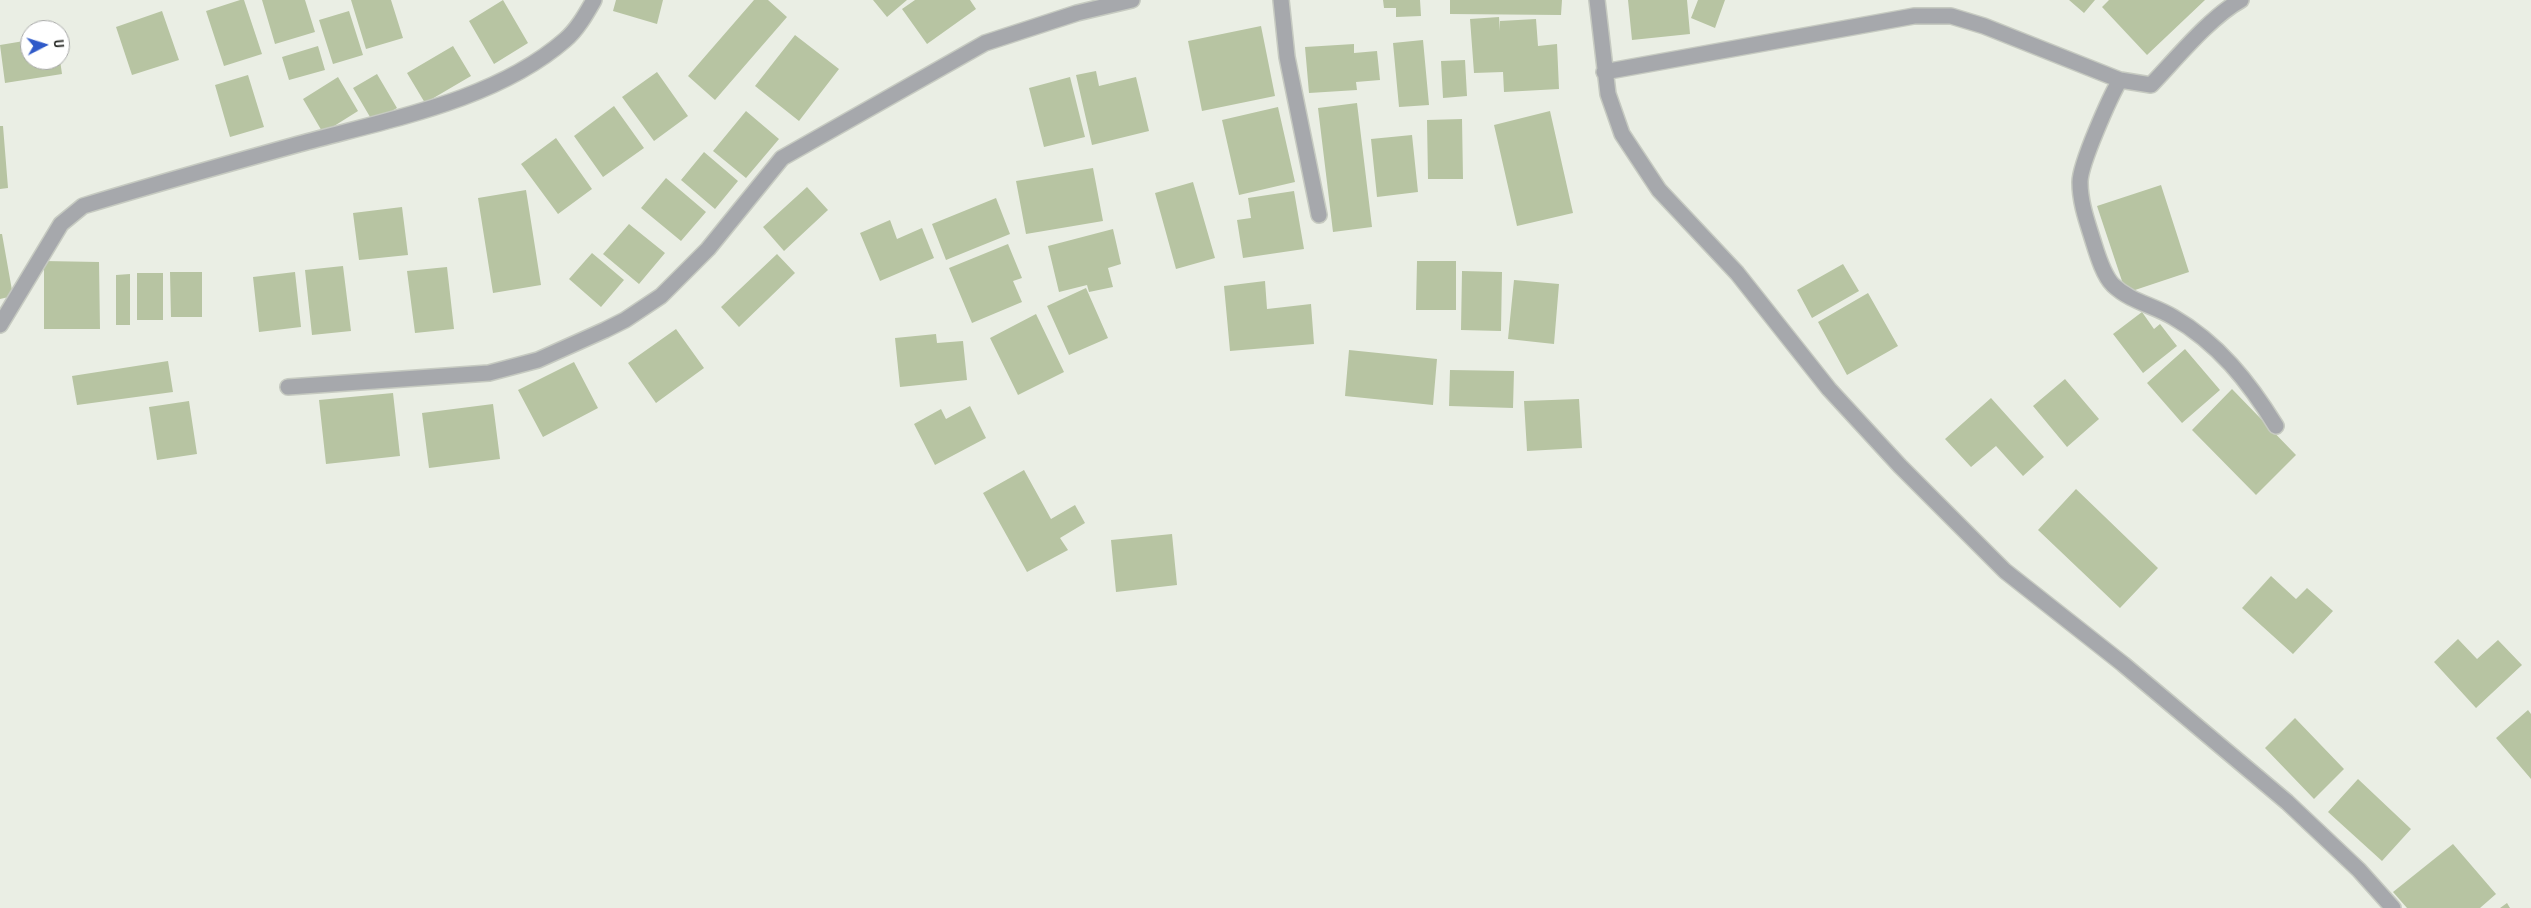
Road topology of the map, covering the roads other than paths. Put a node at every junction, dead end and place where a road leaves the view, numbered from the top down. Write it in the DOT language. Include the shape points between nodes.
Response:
graph roads {
  1 [pos="594,0"];
  2 [pos="1132,0"];
  3 [pos="1281,0"];
  4 [pos="1597,0"];
  5 [pos="2241,0"];
  6 [pos="1604,72"];
  7 [pos="2120,80"];
  8 [pos="1319,215"];
  9 [pos="0,325"];
  10 [pos="288,387"];
  11 [pos="2276,426"];
  12 [pos="2393,908"];
  1 -- 9 [label="street" via="566,39 516,72 444,105 84,206 61,224"];
  2 -- 10 [label="street" via="1077,13 986,43 782,158 708,249 661,296 605,330 538,360 489,373"];
  3 -- 8 [label="street" via="1287,57"];
  4 -- 6 [label="street"];
  5 -- 7 [label="street" via="2205,30 2151,85"];
  6 -- 7 [label="street" via="1923,16 1951,16"];
  6 -- 12 [label="street" via="1622,134 1659,190 1737,273 1830,389 1900,466 2005,571 2123,664 2287,802 2359,870"];
  7 -- 11 [label="street" via="2080,175 2084,215 2098,258 2112,284 2131,299 2171,315 2223,353"];
}
